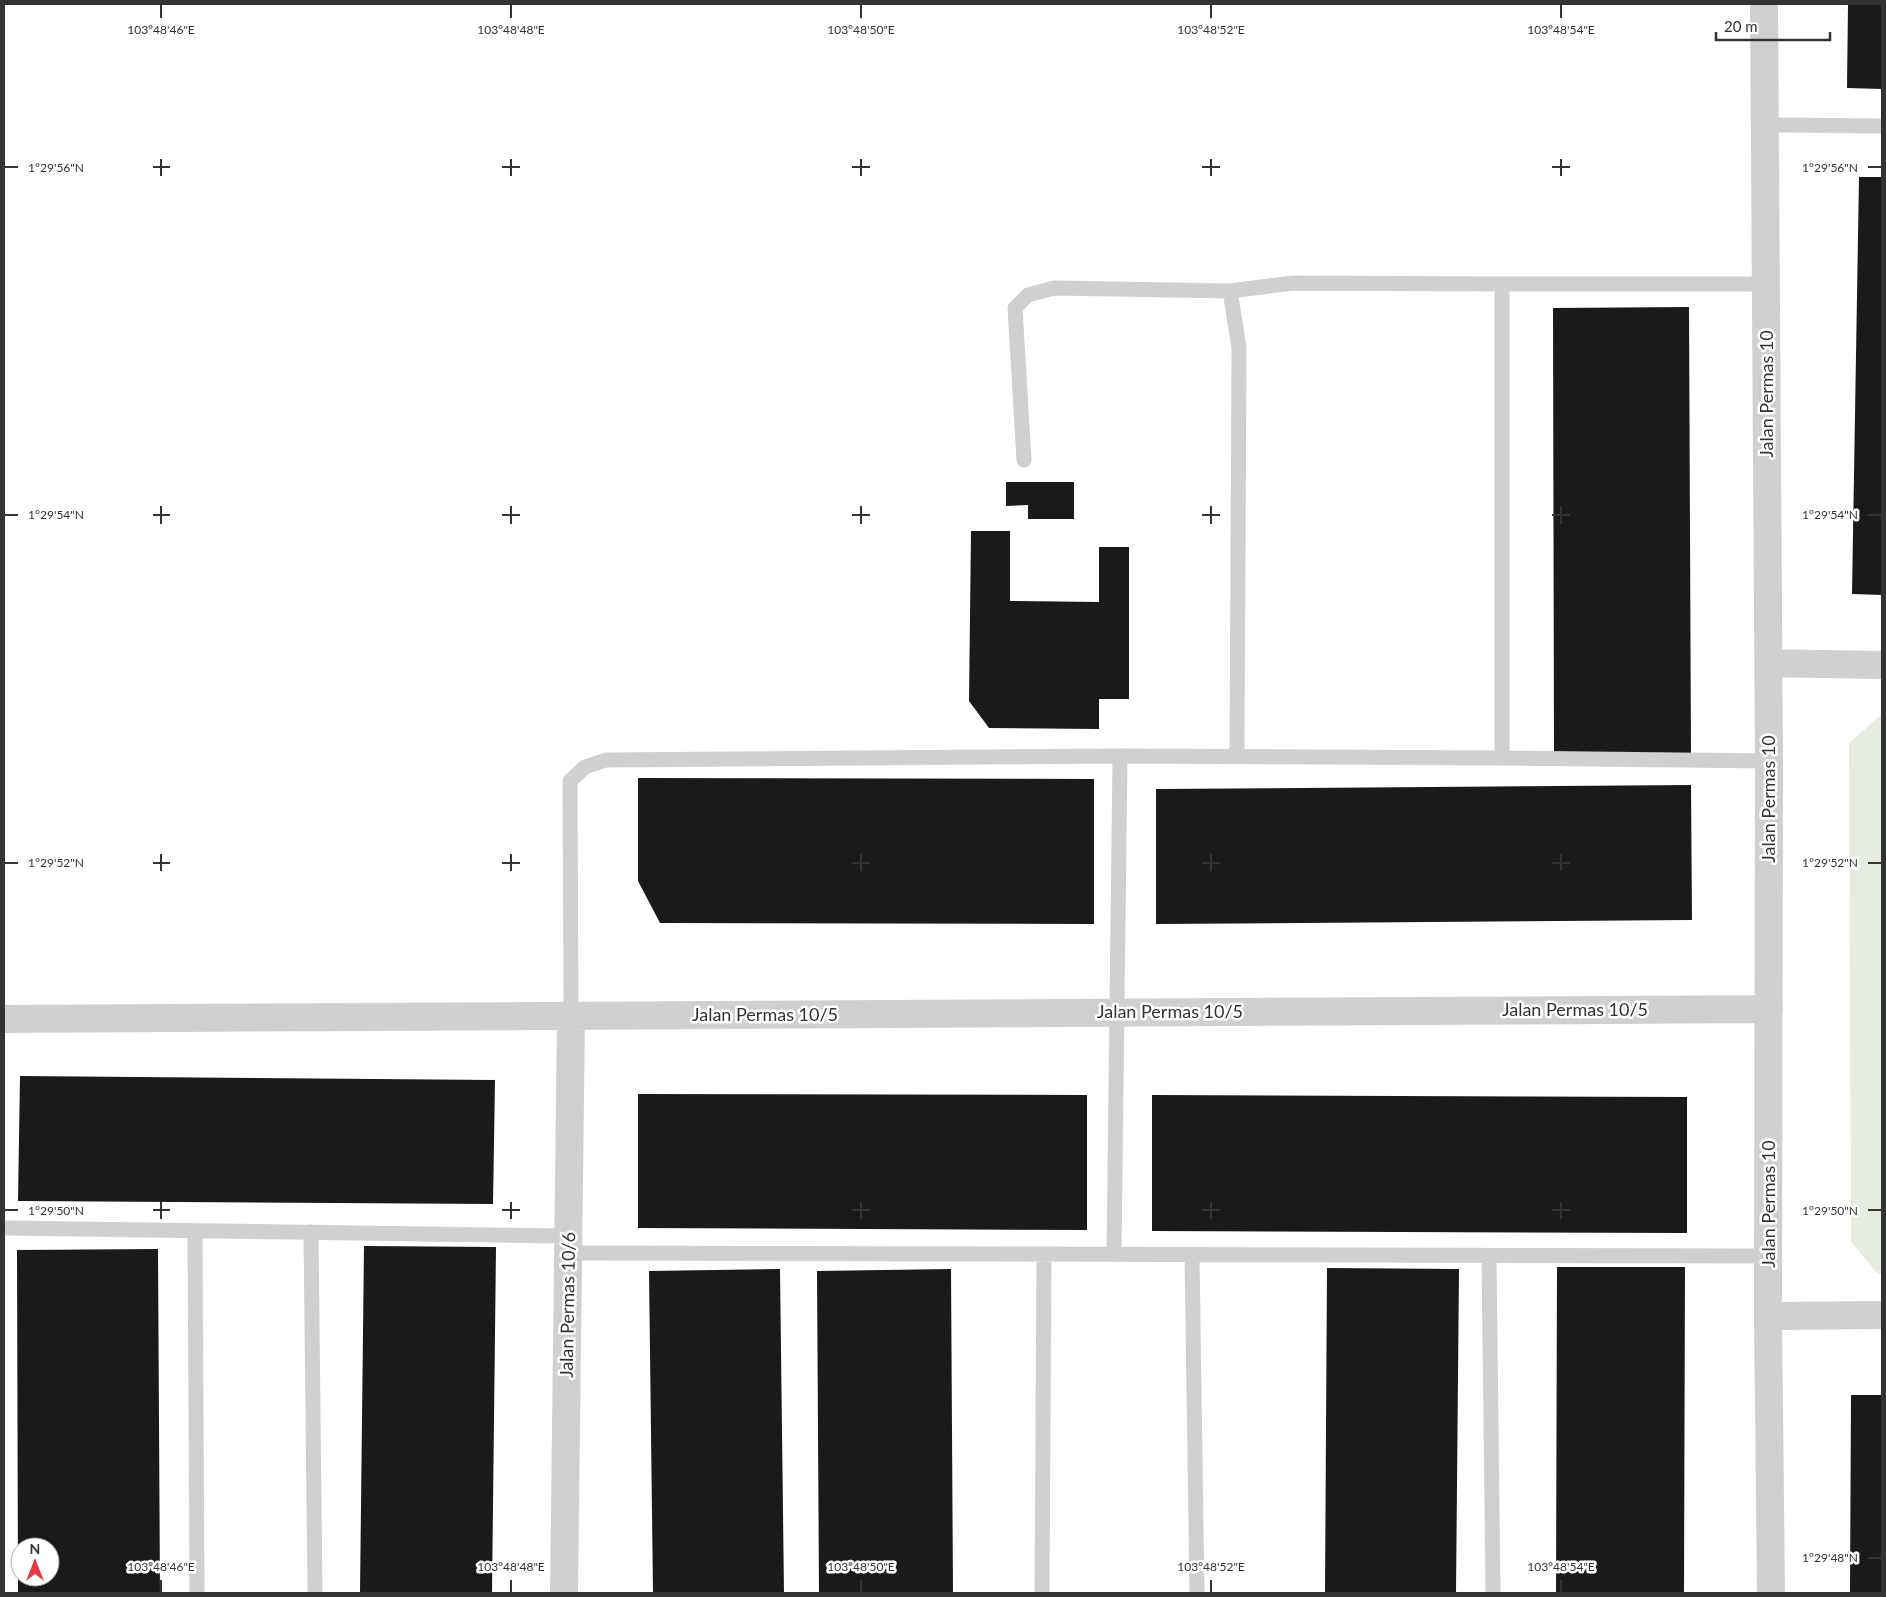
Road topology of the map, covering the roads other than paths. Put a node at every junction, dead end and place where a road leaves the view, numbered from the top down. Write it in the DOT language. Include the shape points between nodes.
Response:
graph roads {
  1 [pos="1764,4"];
  2 [pos="1766,125"];
  3 [pos="1882,126"];
  4 [pos="1502,284"];
  5 [pos="1766,284"];
  6 [pos="1230,291"];
  7 [pos="1024,460"];
  8 [pos="1769,663"];
  9 [pos="1882,665"];
  10 [pos="1120,756"];
  11 [pos="1237,757"];
  12 [pos="1502,758"];
  13 [pos="1769,761"];
  14 [pos="1769,1009"];
  15 [pos="1117,1013"];
  16 [pos="571,1016"];
  17 [pos="4,1019"];
  18 [pos="4,1228"];
  19 [pos="195,1231"];
  20 [pos="311,1232"];
  21 [pos="568,1244"];
  22 [pos="1044,1254"];
  23 [pos="1114,1254"];
  24 [pos="1192,1255"];
  25 [pos="1489,1256"];
  26 [pos="1769,1256"];
  27 [pos="1882,1315"];
  28 [pos="1768,1316"];
  29 [pos="197,1593"];
  30 [pos="315,1593"];
  31 [pos="564,1593"];
  32 [pos="1042,1593"];
  33 [pos="1197,1593"];
  34 [pos="1494,1593"];
  35 [pos="1771,1593"];
  1 -- 2 [label="street, Jalan Permas 10"];
  2 -- 3 [label="lane"];
  2 -- 5 [label="street, Jalan Permas 10"];
  4 -- 5 [label="lane"];
  4 -- 6 [label="lane" via="1292,283"];
  4 -- 12 [label="lane"];
  5 -- 8 [label="street, Jalan Permas 10"];
  6 -- 7 [label="lane" via="1054,288 1028,295 1015,308"];
  6 -- 11 [label="lane" via="1239,347"];
  8 -- 9 [label="street"];
  8 -- 13 [label="street, Jalan Permas 10"];
  10 -- 11 [label="lane"];
  10 -- 15 [label="lane"];
  10 -- 16 [label="lane" via="606,760 585,768 570,781"];
  11 -- 12 [label="lane"];
  12 -- 13 [label="lane"];
  13 -- 14 [label="street, Jalan Permas 10"];
  14 -- 15 [label="street, Jalan Permas 10/5"];
  14 -- 26 [label="street, Jalan Permas 10"];
  15 -- 16 [label="street, Jalan Permas 10/5"];
  15 -- 23 [label="lane"];
  16 -- 17 [label="street, Jalan Permas 10/5"];
  16 -- 21 [label="street, Jalan Permas 10/6"];
  18 -- 19 [label="lane"];
  19 -- 20 [label="lane"];
  19 -- 29 [label="lane"];
  20 -- 21 [label="lane"];
  20 -- 30 [label="lane"];
  21 -- 22 [label="lane"];
  21 -- 31 [label="street, Jalan Permas 10/6"];
  22 -- 23 [label="lane"];
  22 -- 32 [label="lane"];
  23 -- 24 [label="lane"];
  24 -- 25 [label="lane"];
  24 -- 33 [label="lane"];
  25 -- 26 [label="lane"];
  25 -- 34 [label="lane"];
  26 -- 28 [label="street, Jalan Permas 10"];
  27 -- 28 [label="street"];
  28 -- 35 [label="street, Jalan Permas 10"];
}
